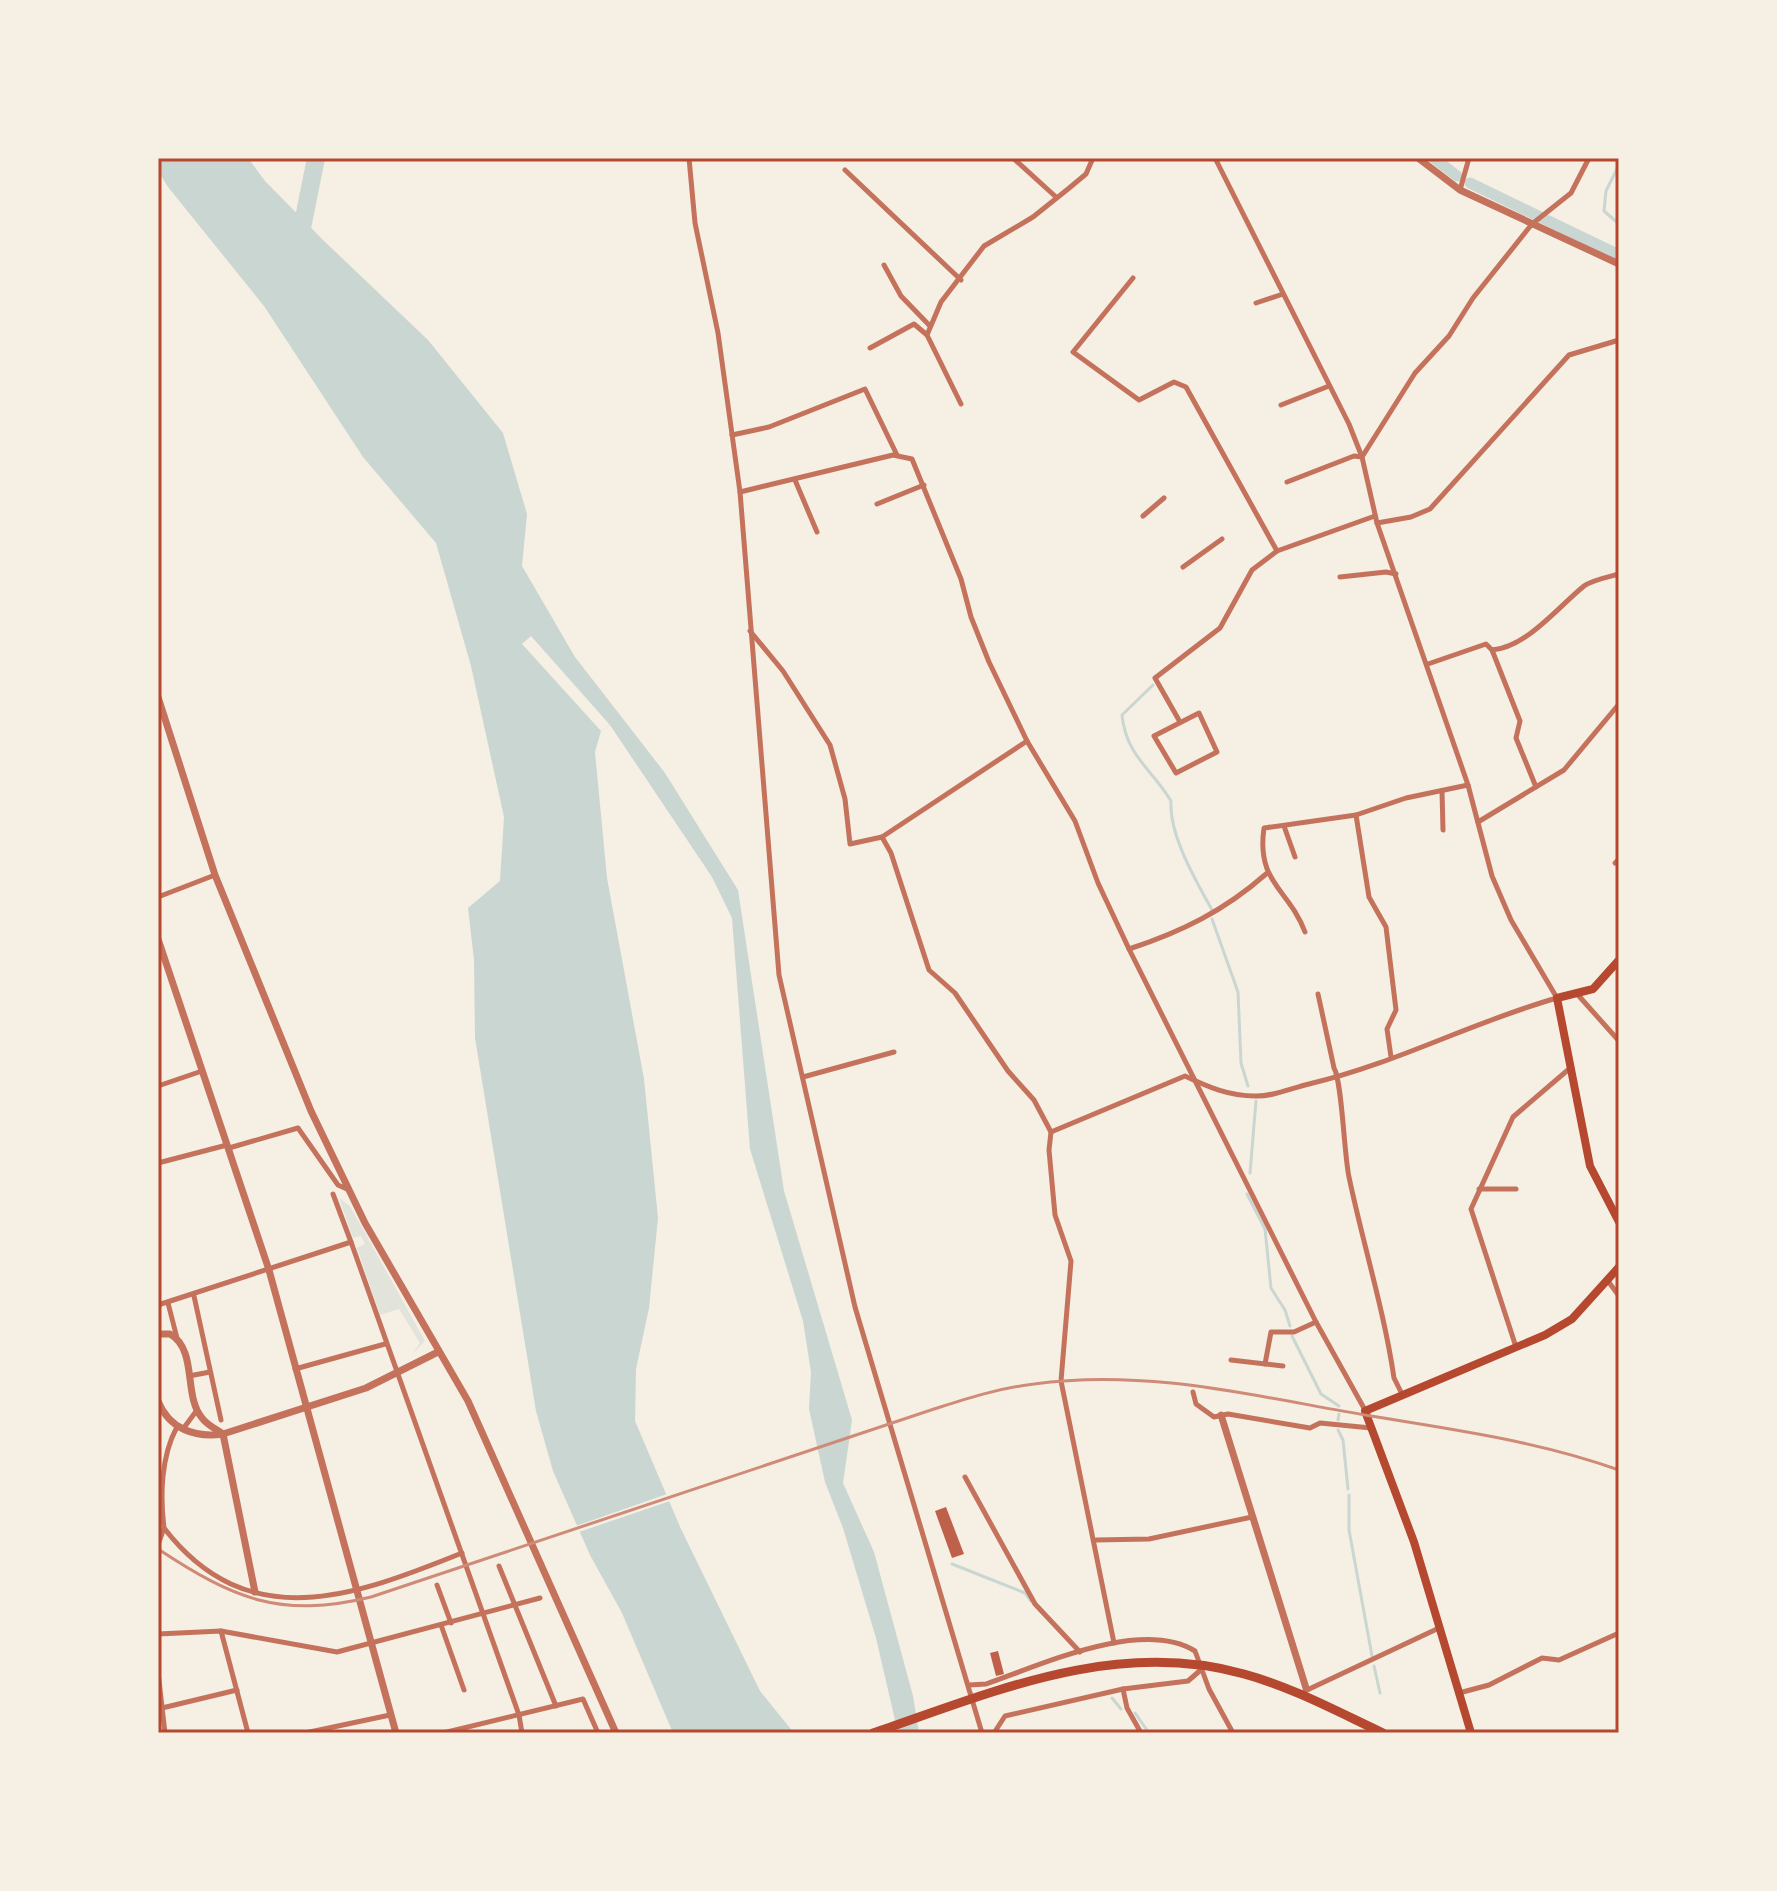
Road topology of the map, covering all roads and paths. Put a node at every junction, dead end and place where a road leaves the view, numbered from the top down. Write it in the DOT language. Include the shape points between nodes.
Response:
graph roads {
  1 [pos="689,158"];
  2 [pos="1013,158"];
  3 [pos="1093,158"];
  4 [pos="1215,158"];
  5 [pos="1418,158"];
  6 [pos="1469,158"];
  7 [pos="1589,158"];
  8 [pos="845,170"];
  9 [pos="1460,190"];
  10 [pos="1056,197"];
  11 [pos="1536,222"];
  12 [pos="1619,264"];
  13 [pos="884,265"];
  14 [pos="1133,278"];
  15 [pos="961,280"];
  16 [pos="1283,294"];
  17 [pos="1256,303"];
  18 [pos="930,326"];
  19 [pos="927,335"];
  20 [pos="1619,340"];
  21 [pos="870,348"];
  22 [pos="1329,386"];
  23 [pos="961,404"];
  24 [pos="1281,405"];
  25 [pos="732,435"];
  26 [pos="898,456"];
  27 [pos="1362,457"];
  28 [pos="795,480"];
  29 [pos="1287,482"];
  30 [pos="924,485"];
  31 [pos="740,492"];
  32 [pos="1164,498"];
  33 [pos="877,504"];
  34 [pos="1143,516"];
  35 [pos="1375,516"];
  36 [pos="1377,523"];
  37 [pos="817,532"];
  38 [pos="1222,539"];
  39 [pos="1277,551"];
  40 [pos="1183,567"];
  41 [pos="1396,574"];
  42 [pos="1619,574"];
  43 [pos="1340,577"];
  44 [pos="750,630"];
  45 [pos="1492,650"];
  46 [pos="1428,664"];
  47 [pos="158,697"];
  48 [pos="1619,704"];
  49 [pos="1180,722"];
  50 [pos="1027,741"];
  51 [pos="1468,785"];
  52 [pos="1536,787"];
  53 [pos="1442,791"];
  54 [pos="1356,815"];
  55 [pos="1478,822"];
  56 [pos="1284,826"];
  57 [pos="1443,830"];
  58 [pos="882,837"];
  59 [pos="1295,857"];
  60 [pos="1266,874"];
  61 [pos="215,875"];
  62 [pos="158,897"];
  63 [pos="1305,932"];
  64 [pos="158,939"];
  65 [pos="1129,949"];
  66 [pos="1619,960"];
  67 [pos="1318,994"];
  68 [pos="1578,995"];
  69 [pos="1557,998"];
  70 [pos="1619,1041"];
  71 [pos="894,1052"];
  72 [pos="1391,1057"];
  73 [pos="1569,1069"];
  74 [pos="203,1071"];
  75 [pos="802,1077"];
  76 [pos="1340,1077"];
  77 [pos="1197,1081"];
  78 [pos="158,1086"];
  79 [pos="1051,1132"];
  80 [pos="229,1146"];
  81 [pos="158,1163"];
  82 [pos="1479,1189"];
  83 [pos="1516,1189"];
  84 [pos="350,1191"];
  85 [pos="333,1194"];
  86 [pos="1619,1222"];
  87 [pos="351,1242"];
  88 [pos="1619,1267"];
  89 [pos="269,1270"];
  90 [pos="1607,1280"];
  91 [pos="194,1296"];
  92 [pos="1619,1296"];
  93 [pos="168,1303"];
  94 [pos="158,1305"];
  95 [pos="1316,1322"];
  96 [pos="158,1334"];
  97 [pos="177,1338"];
  98 [pos="385,1344"];
  99 [pos="1516,1348"];
  100 [pos="438,1352"];
  101 [pos="1231,1360"];
  102 [pos="1265,1364"];
  103 [pos="1283,1366"];
  104 [pos="295,1369"];
  105 [pos="210,1372"];
  106 [pos="189,1376"];
  107 [pos="396,1376"];
  108 [pos="1193,1392"];
  109 [pos="1403,1397"];
  110 [pos="158,1401"];
  111 [pos="306,1409"];
  112 [pos="197,1410"];
  113 [pos="1365,1411"];
  114 [pos="1221,1415"];
  115 [pos="221,1420"];
  116 [pos="180,1428"];
  117 [pos="1372,1428"];
  118 [pos="223,1434"];
  119 [pos="965,1477"];
  120 [pos="1252,1517"];
  121 [pos="164,1528"];
  122 [pos="1096,1540"];
  123 [pos="158,1545"];
  124 [pos="462,1553"];
  125 [pos="499,1566"];
  126 [pos="437,1585"];
  127 [pos="358,1591"];
  128 [pos="255,1592"];
  129 [pos="540,1598"];
  130 [pos="513,1605"];
  131 [pos="482,1614"];
  132 [pos="451,1623"];
  133 [pos="441,1625"];
  134 [pos="1439,1628"];
  135 [pos="221,1631"];
  136 [pos="1619,1633"];
  137 [pos="158,1634"];
  138 [pos="1114,1643"];
  139 [pos="370,1644"];
  140 [pos="1080,1652"];
  141 [pos="1203,1668"];
  142 [pos="158,1672"];
  143 [pos="969,1685"];
  144 [pos="1123,1689"];
  145 [pos="237,1690"];
  146 [pos="464,1690"];
  147 [pos="1305,1692"];
  148 [pos="1459,1693"];
  149 [pos="970,1700"];
  150 [pos="556,1706"];
  151 [pos="162,1708"];
  152 [pos="390,1715"];
  153 [pos="519,1715"];
  154 [pos="165,1733"];
  155 [pos="248,1733"];
  156 [pos="305,1733"];
  157 [pos="396,1733"];
  158 [pos="443,1733"];
  159 [pos="522,1733"];
  160 [pos="598,1733"];
  161 [pos="616,1733"];
  162 [pos="873,1733"];
  163 [pos="982,1733"];
  164 [pos="994,1733"];
  165 [pos="1141,1733"];
  166 [pos="1233,1733"];
  167 [pos="1383,1733"];
  168 [pos="1471,1733"];
  1 -- 25 [label="street" via="695,223"];
  2 -- 10 [label="street"];
  3 -- 10 [label="street" via="1086,174"];
  4 -- 16 [label="street"];
  5 -- 9 [label="street"];
  6 -- 9 [label="street"];
  7 -- 11 [label="street" via="1571,193"];
  8 -- 15 [label="street"];
  9 -- 11 [label="street"];
  10 -- 15 [label="street" via="984,246"];
  11 -- 12 [label="street"];
  11 -- 27 [label="street" via="1415,373"];
  13 -- 18 [label="street" via="901,296"];
  14 -- 39 [label="street" via="1073,352 1139,400 1174,382 1186,387"];
  15 -- 18 [label="street" via="941,302"];
  16 -- 17 [label="street"];
  16 -- 22 [label="street"];
  18 -- 19 [label="street"];
  19 -- 21 [label="street" via="914,324"];
  19 -- 23 [label="street"];
  20 -- 36 [label="street" via="1569,355 1430,509"];
  22 -- 24 [label="street"];
  22 -- 27 [label="street"];
  25 -- 26 [label="street" via="769,427 865,389"];
  25 -- 31 [label="street"];
  26 -- 28 [label="street"];
  26 -- 30 [label="street" via="912,459"];
  27 -- 29 [label="street"];
  27 -- 35 [label="street"];
  28 -- 31 [label="street"];
  28 -- 37 [label="street"];
  30 -- 33 [label="street"];
  30 -- 50 [label="street" via="971,617"];
  31 -- 44 [label="street"];
  32 -- 34 [label="street"];
  35 -- 36 [label="street"];
  35 -- 39 [label="street"];
  36 -- 41 [label="street"];
  38 -- 40 [label="street"];
  39 -- 49 [label="street" via="1252,570 1220,628 1155,678"];
  41 -- 43 [label="street"];
  41 -- 46 [label="street"];
  42 -- 45 [label="street" via="1585,585 1521,638"];
  44 -- 58 [label="street" via="830,745 845,799 850,844"];
  44 -- 75 [label="street" via="775,946"];
  45 -- 46 [label="street" via="1486,644"];
  45 -- 52 [label="street" via="1520,721 1516,738"];
  46 -- 51 [label="street"];
  47 -- 61 [label="street"];
  48 -- 52 [label="street" via="1573,761"];
  49 -- 49 [label="street" via="1154,736 1176,773 1217,752 1199,713"];
  50 -- 58 [label="street"];
  50 -- 65 [label="street" via="1075,821"];
  51 -- 53 [label="street"];
  51 -- 55 [label="street"];
  52 -- 55 [label="street"];
  53 -- 54 [label="street"];
  53 -- 57 [label="street"];
  54 -- 56 [label="street"];
  54 -- 72 [label="street" via="1369,897 1386,927 1396,1010 1387,1029"];
  55 -- 69 [label="street" via="1511,920"];
  56 -- 59 [label="street"];
  56 -- 60 [label="street" via="1264,828"];
  58 -- 79 [label="street" via="929,970 955,993 1034,1100"];
  60 -- 63 [label="street"];
  60 -- 65 [label="street" via="1240,897 1184,931"];
  61 -- 62 [label="street"];
  61 -- 84 [label="street" via="311,1111"];
  64 -- 74 [label="street"];
  65 -- 77 [label="street"];
  66 -- 68 [label="main road" via="1593,989"];
  67 -- 76 [label="street"];
  68 -- 69 [label="main road"];
  68 -- 70 [label="street"];
  69 -- 72 [label="street"];
  69 -- 73 [label="main road"];
  71 -- 75 [label="street"];
  72 -- 76 [label="street"];
  73 -- 82 [label="street" via="1513,1117"];
  73 -- 86 [label="main road" via="1590,1166"];
  74 -- 78 [label="street"];
  74 -- 80 [label="street"];
  75 -- 143 [label="street" via="855,1307"];
  76 -- 77 [label="street" via="1259,1097 1212,1090"];
  76 -- 109 [label="street" via="1349,1177 1394,1378"];
  77 -- 79 [label="street" via="1185,1076"];
  77 -- 95 [label="street"];
  79 -- 122 [label="street" via="1055,1215 1071,1261 1061,1381"];
  80 -- 81 [label="street"];
  80 -- 84 [label="street" via="298,1128 338,1185"];
  80 -- 89 [label="street"];
  82 -- 83 [label="street"];
  82 -- 99 [label="street" via="1471,1209 1473,1220"];
  84 -- 100 [label="street"];
  85 -- 87 [label="street"];
  87 -- 89 [label="street"];
  87 -- 98 [label="street"];
  88 -- 90 [label="main road"];
  89 -- 91 [label="street"];
  89 -- 104 [label="street"];
  90 -- 92 [label="street"];
  90 -- 99 [label="main road" via="1572,1319"];
  91 -- 93 [label="street"];
  91 -- 105 [label="street"];
  93 -- 94 [label="street"];
  93 -- 97 [label="street"];
  95 -- 102 [label="street" via="1294,1332 1271,1332"];
  95 -- 113 [label="street"];
  96 -- 97 [label="street"];
  97 -- 106 [label="street"];
  98 -- 104 [label="street"];
  98 -- 107 [label="street"];
  99 -- 109 [label="main road"];
  100 -- 107 [label="street"];
  100 -- 161 [label="street" via="488,1443"];
  101 -- 102 [label="street"];
  102 -- 103 [label="street"];
  104 -- 111 [label="street"];
  105 -- 106 [label="street"];
  105 -- 115 [label="street"];
  106 -- 112 [label="street"];
  107 -- 111 [label="street"];
  107 -- 124 [label="street"];
  108 -- 114 [label="street" via="1196,1404 1214,1417"];
  109 -- 113 [label="main road"];
  110 -- 116 [label="street"];
  111 -- 118 [label="street"];
  111 -- 127 [label="street"];
  112 -- 116 [label="street"];
  112 -- 118 [label="street"];
  113 -- 117 [label="main road"];
  114 -- 117 [label="street" via="1310,1428 1320,1423"];
  114 -- 120 [label="street"];
  116 -- 118 [label="street"];
  116 -- 121 [label="street" via="171,1436 162,1489"];
  117 -- 134 [label="main road"];
  118 -- 128 [label="street"];
  119 -- 140 [label="street" via="1035,1604"];
  120 -- 122 [label="street" via="1149,1539"];
  120 -- 147 [label="street"];
  121 -- 123 [label="street"];
  121 -- 128 [label="street" via="198,1563"];
  122 -- 138 [label="street"];
  124 -- 127 [label="street"];
  124 -- 131 [label="street"];
  125 -- 130 [label="street"];
  126 -- 132 [label="street"];
  127 -- 128 [label="street" via="294,1599"];
  127 -- 139 [label="street"];
  129 -- 130 [label="street"];
  130 -- 131 [label="street"];
  130 -- 150 [label="street"];
  131 -- 132 [label="street"];
  131 -- 153 [label="street"];
  132 -- 133 [label="street"];
  133 -- 139 [label="street"];
  133 -- 146 [label="street"];
  134 -- 147 [label="street"];
  134 -- 148 [label="main road"];
  135 -- 137 [label="street"];
  135 -- 139 [label="street" via="337,1652"];
  135 -- 145 [label="street"];
  136 -- 148 [label="street" via="1589,1649 1559,1660 1542,1658 1489,1685"];
  138 -- 140 [label="street"];
  138 -- 141 [label="street" via="1185,1645 1195,1651"];
  139 -- 152 [label="street"];
  140 -- 143 [label="street"];
  141 -- 144 [label="street" via="1188,1681"];
  141 -- 147 [label="main road"];
  141 -- 149 [label="main road" via="1142,1661 1083,1667"];
  141 -- 166 [label="street"];
  142 -- 151 [label="street"];
  143 -- 149 [label="street"];
  144 -- 164 [label="street" via="1005,1716"];
  144 -- 165 [label="street"];
  145 -- 151 [label="street"];
  145 -- 155 [label="street"];
  147 -- 167 [label="main road"];
  148 -- 168 [label="main road"];
  149 -- 162 [label="main road"];
  149 -- 163 [label="street"];
  150 -- 153 [label="street"];
  150 -- 160 [label="street" via="583,1699"];
  151 -- 154 [label="street"];
  152 -- 156 [label="street"];
  152 -- 157 [label="street"];
  153 -- 158 [label="street"];
  153 -- 159 [label="street"];
}
